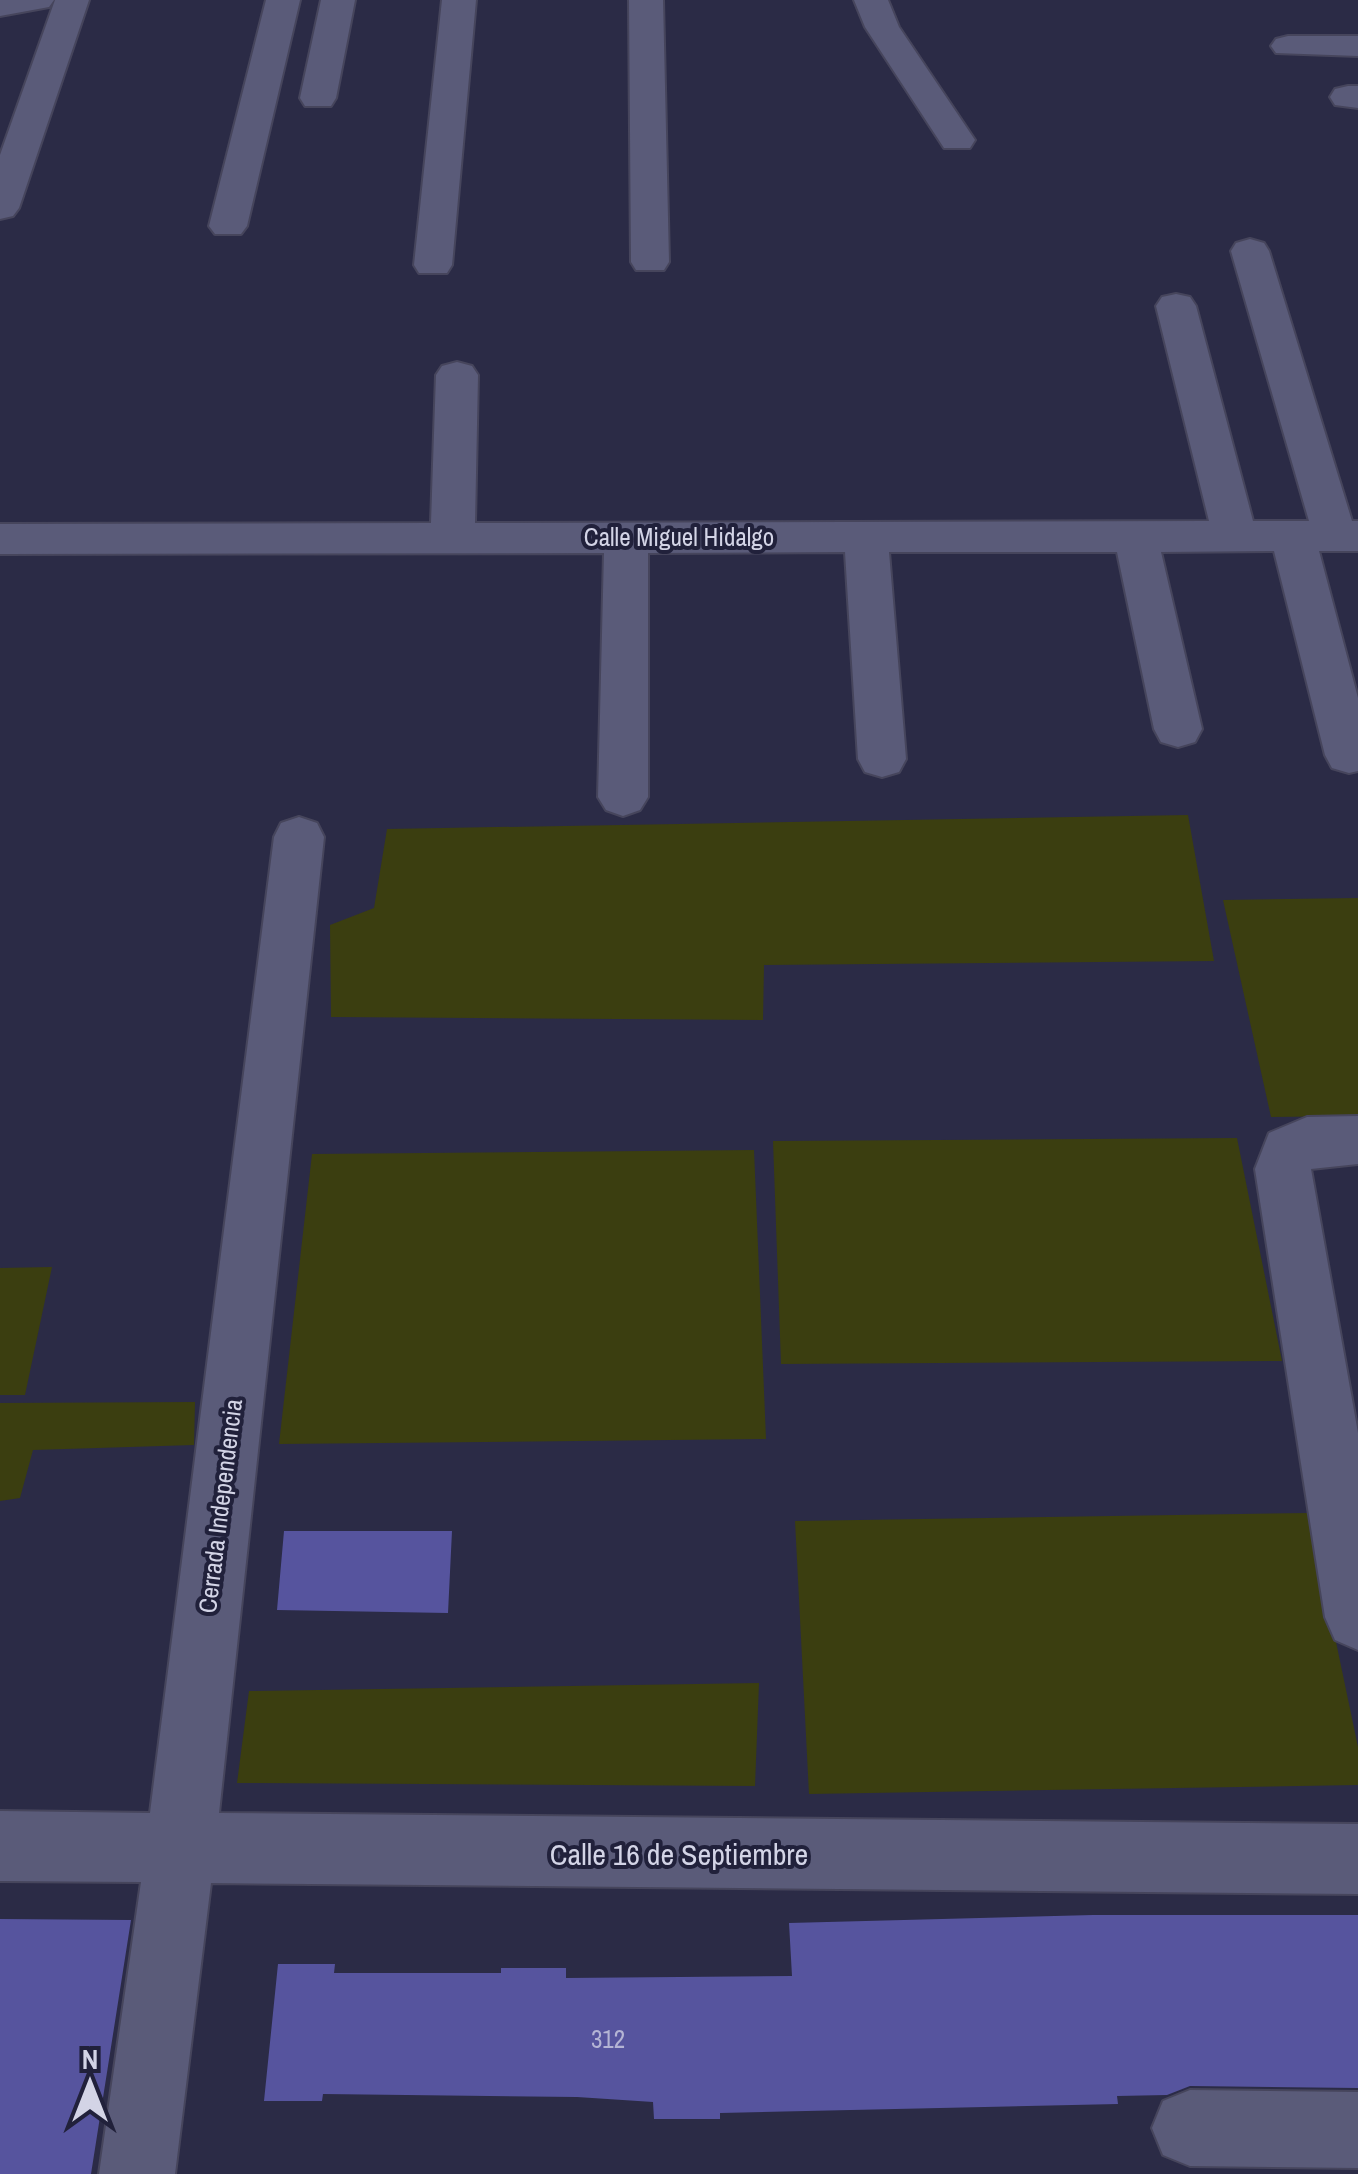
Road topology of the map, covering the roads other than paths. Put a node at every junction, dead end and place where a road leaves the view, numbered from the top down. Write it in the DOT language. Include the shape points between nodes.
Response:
graph roads {
  1 [pos="37,0"];
  2 [pos="72,0"];
  3 [pos="283,0"];
  4 [pos="338,0"];
  5 [pos="459,0"];
  6 [pos="646,0"];
  7 [pos="871,0"];
  8 [pos="0,6"];
  9 [pos="1288,46"];
  10 [pos="1358,46"];
  11 [pos="318,98"];
  12 [pos="957,140"];
  13 [pos="0,208"];
  14 [pos="228,226"];
  15 [pos="1250,250"];
  16 [pos="650,262"];
  17 [pos="433,265"];
  18 [pos="1176,306"];
  19 [pos="457,375"];
  20 [pos="1329,536"];
  21 [pos="626,537"];
  22 [pos="866,537"];
  23 [pos="1136,537"];
  24 [pos="1235,537"];
  25 [pos="453,538"];
  26 [pos="0,539"];
  27 [pos="1178,729"];
  28 [pos="1349,755"];
  29 [pos="882,760"];
  30 [pos="623,797"];
  31 [pos="299,837"];
  32 [pos="1358,1140"];
  33 [pos="1358,1617"];
  34 [pos="0,1846"];
  35 [pos="180,1851"];
  36 [pos="1358,1859"];
  37 [pos="1190,2128"];
  38 [pos="1358,2130"];
  39 [pos="137,2174"];
  1 -- 8 [label="street"];
  2 -- 13 [label="street"];
  3 -- 14 [label="street"];
  4 -- 11 [label="street"];
  5 -- 17 [label="street"];
  6 -- 16 [label="street"];
  7 -- 12 [label="street" via="882,28"];
  9 -- 10 [label="street"];
  15 -- 20 [label="street"];
  18 -- 24 [label="street"];
  19 -- 25 [label="street"];
  20 -- 24 [label="street, Calle Miguel Hidalgo"];
  20 -- 28 [label="street"];
  21 -- 22 [label="street, Calle Miguel Hidalgo"];
  21 -- 25 [label="street, Calle Miguel Hidalgo"];
  21 -- 30 [label="street"];
  22 -- 23 [label="street, Calle Miguel Hidalgo"];
  22 -- 29 [label="street"];
  23 -- 24 [label="street, Calle Miguel Hidalgo"];
  23 -- 27 [label="street"];
  25 -- 26 [label="street, Calle Miguel Hidalgo"];
  31 -- 35 [label="street, Cerrada Independencia"];
  32 -- 33 [label="street" via="1307,1142 1288,1150 1283,1169"];
  34 -- 35 [label="street, Calle 16 de Septiembre"];
  35 -- 36 [label="street, Calle 16 de Septiembre"];
  35 -- 39 [label="street, Cerrada Independencia"];
  37 -- 38 [label="street"];
}
